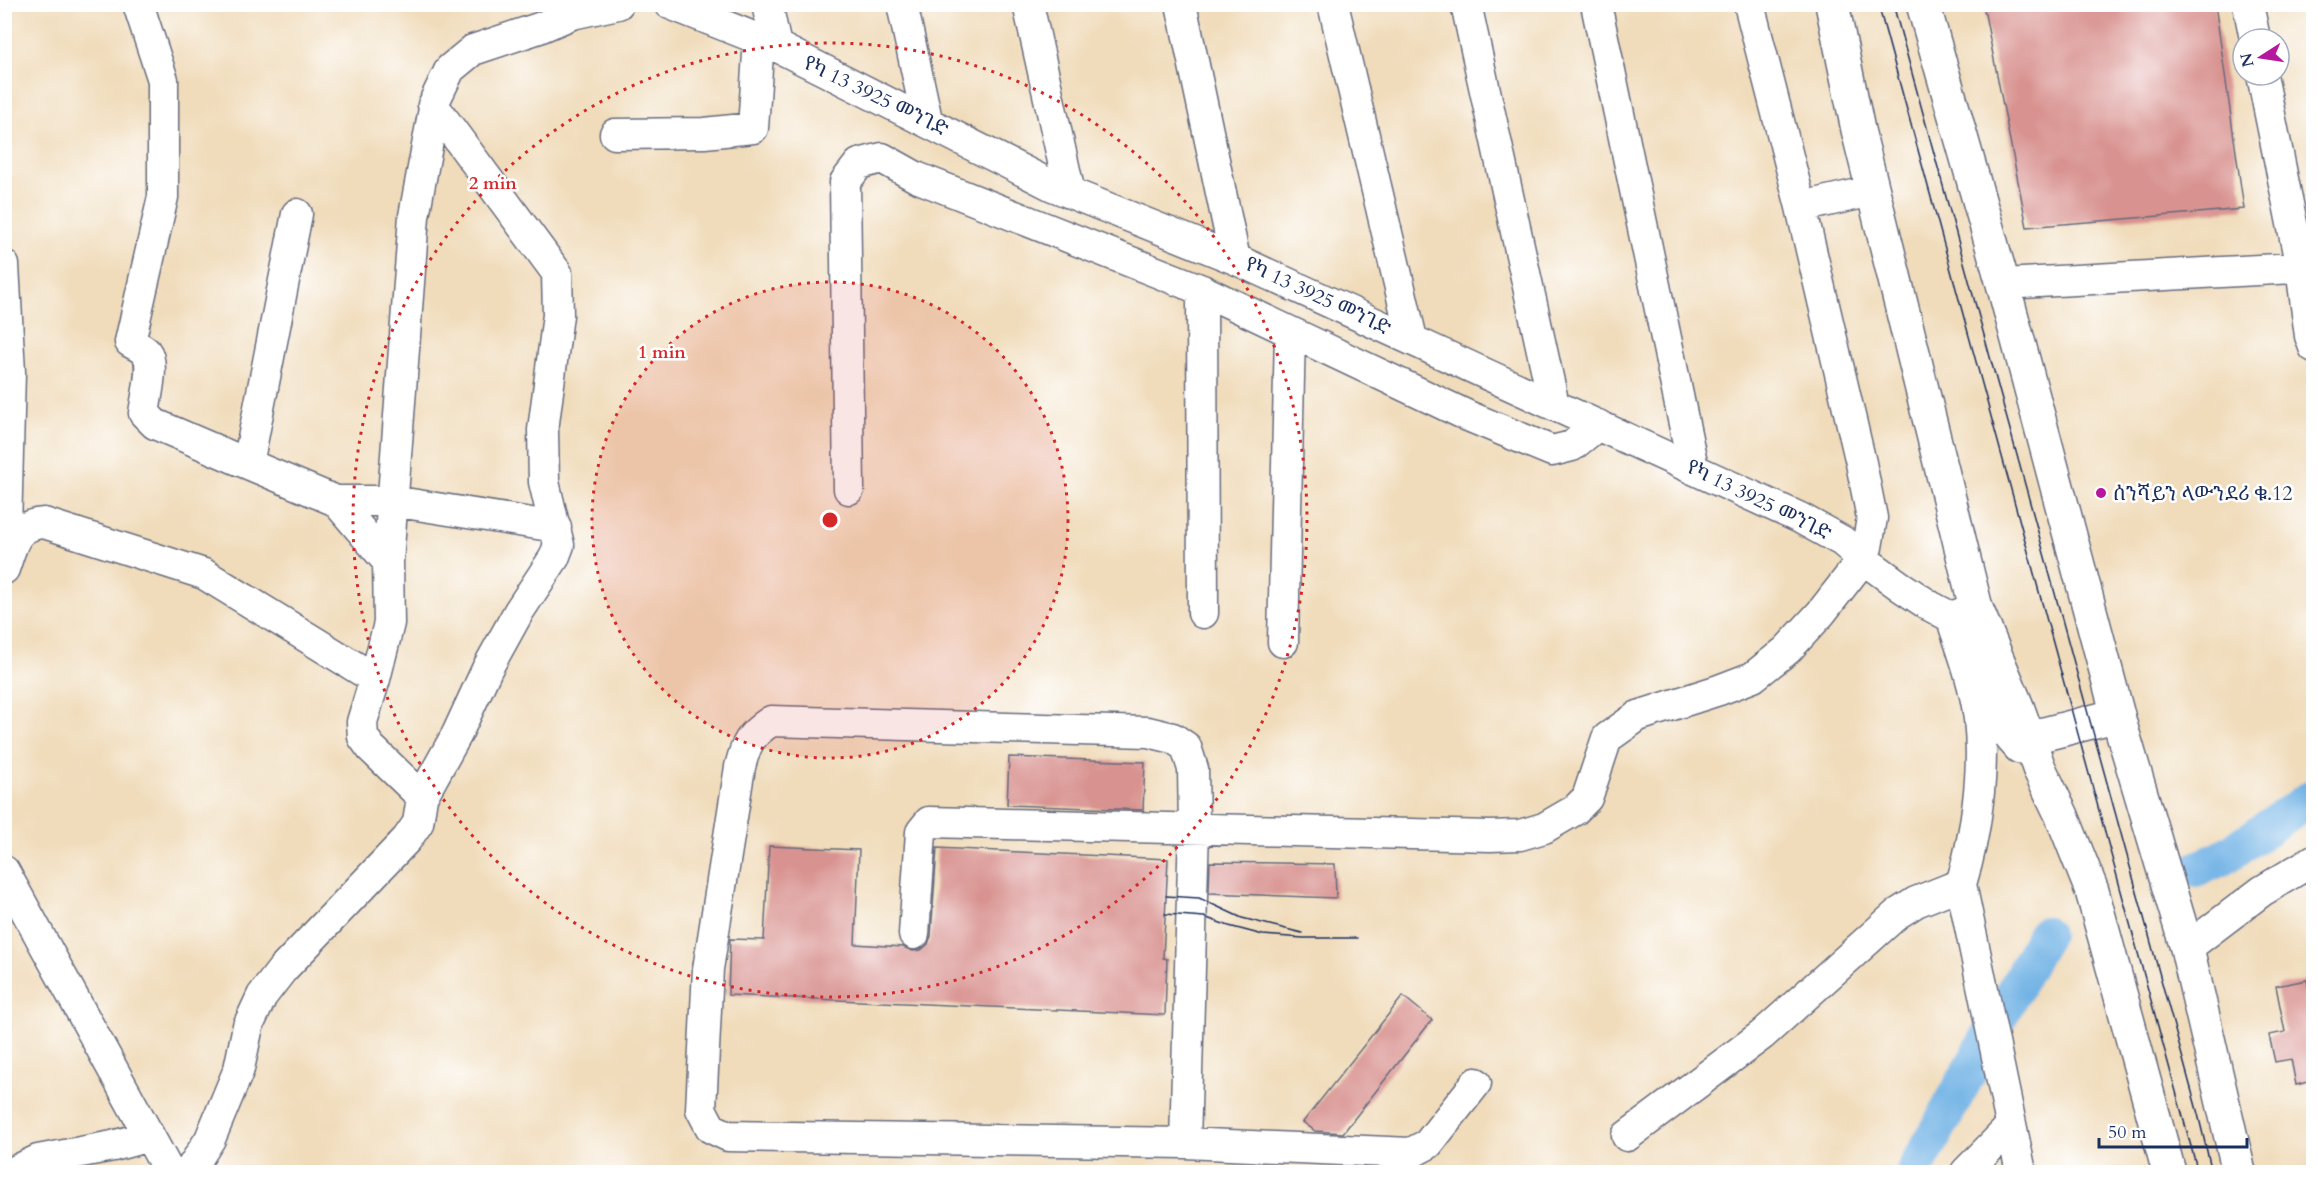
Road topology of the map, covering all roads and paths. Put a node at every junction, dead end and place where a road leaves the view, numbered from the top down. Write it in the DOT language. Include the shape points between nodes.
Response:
graph roads {
  1 [pos="138,4"];
  2 [pos="618,4"];
  3 [pos="670,4"];
  4 [pos="767,4"];
  5 [pos="902,4"];
  6 [pos="1028,4"];
  7 [pos="1181,4"];
  8 [pos="1333,4"];
  9 [pos="1466,4"];
  10 [pos="1596,4"];
  11 [pos="1749,4"];
  12 [pos="1832,4"];
  13 [pos="1923,4"];
  14 [pos="2248,4"];
  15 [pos="2253,27"];
  16 [pos="768,43"];
  17 [pos="2265,87"];
  18 [pos="433,105"];
  19 [pos="927,120"];
  20 [pos="615,134"];
  21 [pos="1061,189"];
  22 [pos="1872,191"];
  23 [pos="1801,207"];
  24 [pos="297,214"];
  25 [pos="1040,225"];
  26 [pos="1235,258"];
  27 [pos="4,265"];
  28 [pos="2307,268"];
  29 [pos="2002,284"];
  30 [pos="1202,290"];
  31 [pos="1290,332"];
  32 [pos="1412,339"];
  33 [pos="2313,347"];
  34 [pos="1554,405"];
  35 [pos="1598,425"];
  36 [pos="248,464"];
  37 [pos="1693,468"];
  38 [pos="849,489"];
  39 [pos="336,501"];
  40 [pos="392,501"];
  41 [pos="556,527"];
  42 [pos="9,531"];
  43 [pos="1863,559"];
  44 [pos="388,562"];
  45 [pos="4,569"];
  46 [pos="1203,613"];
  47 [pos="1970,616"];
  48 [pos="1283,642"];
  49 [pos="375,679"];
  50 [pos="2118,715"];
  51 [pos="2029,738"];
  52 [pos="2039,768"];
  53 [pos="422,797"];
  54 [pos="1194,827"];
  55 [pos="2313,860"];
  56 [pos="4,871"];
  57 [pos="1961,884"];
  58 [pos="914,934"];
  59 [pos="2187,948"];
  60 [pos="1476,1083"];
  61 [pos="2010,1127"];
  62 [pos="149,1136"];
  63 [pos="1627,1136"];
  64 [pos="1185,1143"];
  65 [pos="13,1173"];
  66 [pos="169,1173"];
  67 [pos="189,1173"];
  68 [pos="1966,1173"];
  69 [pos="2021,1173"];
  70 [pos="2169,1173"];
  71 [pos="2240,1173"];
  1 -- 36 [label="street" via="163,80 163,197 130,342 149,358 144,413 155,423"];
  2 -- 18 [label="street" via="572,14 473,50 450,69"];
  3 -- 16 [label="street, የካ 13 3925 መንገድ"];
  4 -- 16 [label="street"];
  5 -- 19 [label="street"];
  6 -- 21 [label="street"];
  7 -- 26 [label="street"];
  8 -- 32 [label="street"];
  9 -- 34 [label="street"];
  10 -- 37 [label="street"];
  11 -- 23 [label="street"];
  12 -- 22 [label="main road"];
  13 -- 29 [label="main road"];
  14 -- 15 [label="street"];
  16 -- 19 [label="street, የካ 13 3925 መንገድ"];
  16 -- 20 [label="street" via="753,128"];
  17 -- 28 [label="street"];
  18 -- 40 [label="street" via="414,216"];
  18 -- 41 [label="street" via="557,273 558,315 543,430 544,482"];
  19 -- 21 [label="street, የካ 13 3925 መንገድ"];
  21 -- 25 [label="street"];
  21 -- 26 [label="street, የካ 13 3925 መንገድ"];
  22 -- 23 [label="street"];
  22 -- 47 [label="main road"];
  23 -- 43 [label="street" via="1872,518"];
  24 -- 36 [label="street"];
  25 -- 30 [label="street"];
  25 -- 38 [label="street" via="916,177 882,158 858,164 845,182"];
  26 -- 32 [label="street, የካ 13 3925 መንገድ"];
  27 -- 42 [label="street" via="10,372"];
  28 -- 29 [label="street"];
  28 -- 33 [label="street"];
  29 -- 50 [label="main road"];
  30 -- 31 [label="street"];
  30 -- 46 [label="street"];
  31 -- 35 [label="street" via="1552,451 1572,446"];
  31 -- 48 [label="street"];
  32 -- 34 [label="street, የካ 13 3925 መንገድ"];
  34 -- 35 [label="street, የካ 13 3925 መንገድ"];
  35 -- 37 [label="street, የካ 13 3925 መንገድ"];
  36 -- 39 [label="street"];
  37 -- 43 [label="street, የካ 13 3925 መንገድ" via="1800,518 1842,541"];
  39 -- 40 [label="street"];
  39 -- 44 [label="street"];
  40 -- 41 [label="street"];
  40 -- 44 [label="street"];
  41 -- 53 [label="street" via="559,544 555,558 519,611"];
  42 -- 45 [label="street"];
  42 -- 49 [label="street" via="44,523 204,574"];
  43 -- 47 [label="street, የካ 13 3925 መንገድ" via="1930,606"];
  43 -- 54 [label="street" via="1787,650 1753,677 1638,716 1607,738 1587,798 1544,828 1520,835 1490,836"];
  44 -- 49 [label="street" via="389,623"];
  47 -- 51 [label="main road"];
  47 -- 52 [label="main road" via="1990,703 2006,733"];
  47 -- 57 [label="street" via="1967,667 1979,720 1979,784"];
  49 -- 53 [label="street" via="362,722 363,738"];
  50 -- 51 [label="main road"];
  50 -- 59 [label="main road"];
  51 -- 52 [label="main road"];
  52 -- 70 [label="main road" via="2092,891"];
  53 -- 67 [label="street" via="418,823 407,839 262,996 248,1026 239,1069 210,1139"];
  54 -- 58 [label="street" via="929,822 921,832"];
  54 -- 64 [label="street"];
  54 -- 64 [label="street" via="1192,769 1186,747 1173,738 1148,732 771,721 753,733 740,767 708,969 701,1109 711,1128 728,1136"];
  55 -- 59 [label="street" via="2262,891"];
  56 -- 62 [label="street"];
  57 -- 61 [label="street"];
  57 -- 63 [label="street" via="1897,914 1762,1035"];
  59 -- 71 [label="main road"];
  60 -- 64 [label="street" via="1428,1144 1411,1153"];
  61 -- 68 [label="street"];
  61 -- 69 [label="street"];
  62 -- 65 [label="street" via="38,1160"];
  62 -- 66 [label="street"];
}
